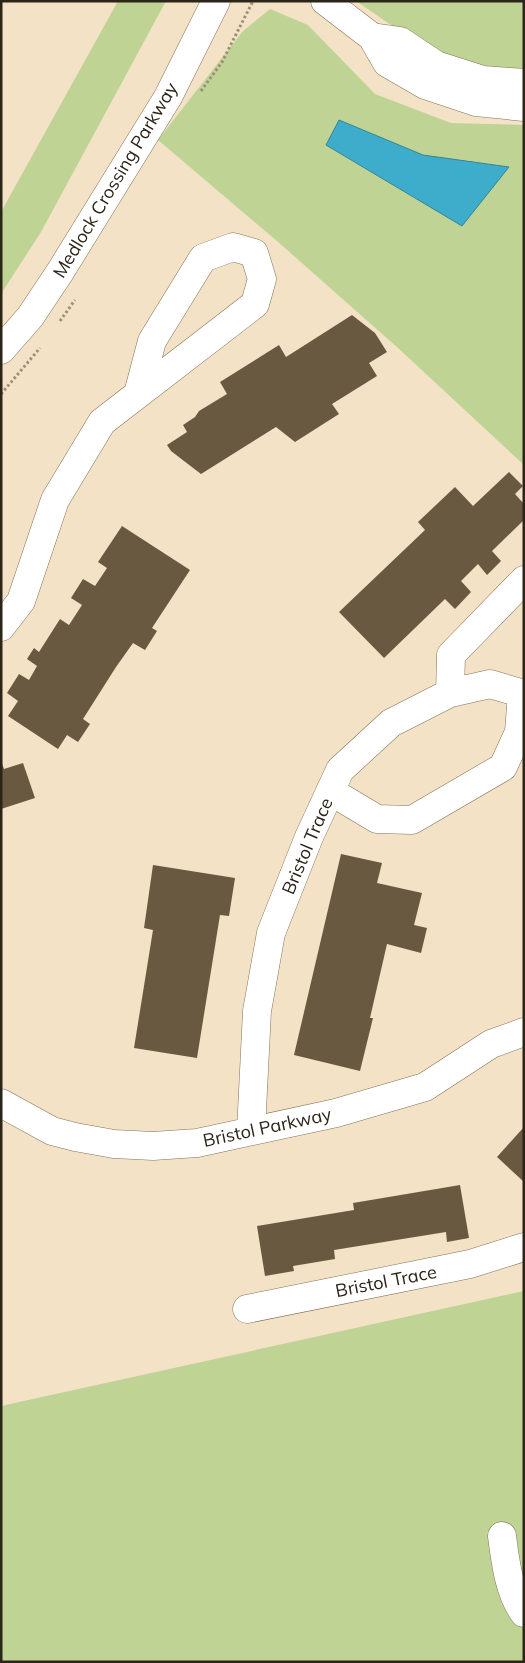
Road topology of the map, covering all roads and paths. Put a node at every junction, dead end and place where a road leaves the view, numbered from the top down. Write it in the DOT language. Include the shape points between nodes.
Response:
graph roads {
  1 [pos="216,1"];
  2 [pos="325,1"];
  3 [pos="372,37"];
  4 [pos="524,83"];
  5 [pos="524,107"];
  6 [pos="1,350"];
  7 [pos="138,394"];
  8 [pos="524,580"];
  9 [pos="1,627"];
  10 [pos="450,693"];
  11 [pos="523,693"];
  12 [pos="330,792"];
  13 [pos="524,1032"];
  14 [pos="1,1103"];
  15 [pos="251,1131"];
  16 [pos="524,1247"];
  17 [pos="248,1309"];
  18 [pos="502,1536"];
  19 [pos="524,1613"];
  1 -- 6 [label="street, Medlock Crossing Parkway" via="158,114 60,272 30,316"];
  2 -- 3 [label="street"];
  3 -- 4 [label="street" via="400,41 436,65 483,80"];
  3 -- 5 [label="street" via="387,63 425,85 476,102"];
  7 -- 7 [label="street" via="152,341 203,258 233,247 254,254 262,279 255,304"];
  7 -- 9 [label="street" via="102,422 54,500 21,601"];
  8 -- 10 [label="street" via="451,654"];
  10 -- 11 [label="street, Bristol Trace" via="490,684"];
  10 -- 12 [label="street, Bristol Trace" via="391,723 340,770"];
  11 -- 12 [label="street" via="519,732 503,767 412,820 377,819"];
  12 -- 15 [label="street, Bristol Trace" via="271,933 257,1011"];
  13 -- 15 [label="street, Bristol Parkway" via="492,1044 425,1087 336,1113"];
  14 -- 15 [label="street, Bristol Parkway" via="52,1131 114,1144 197,1143"];
  16 -- 17 [label="street, Bristol Trace" via="470,1264"];
  18 -- 19 [label="street" via="505,1563 518,1606"];
}
